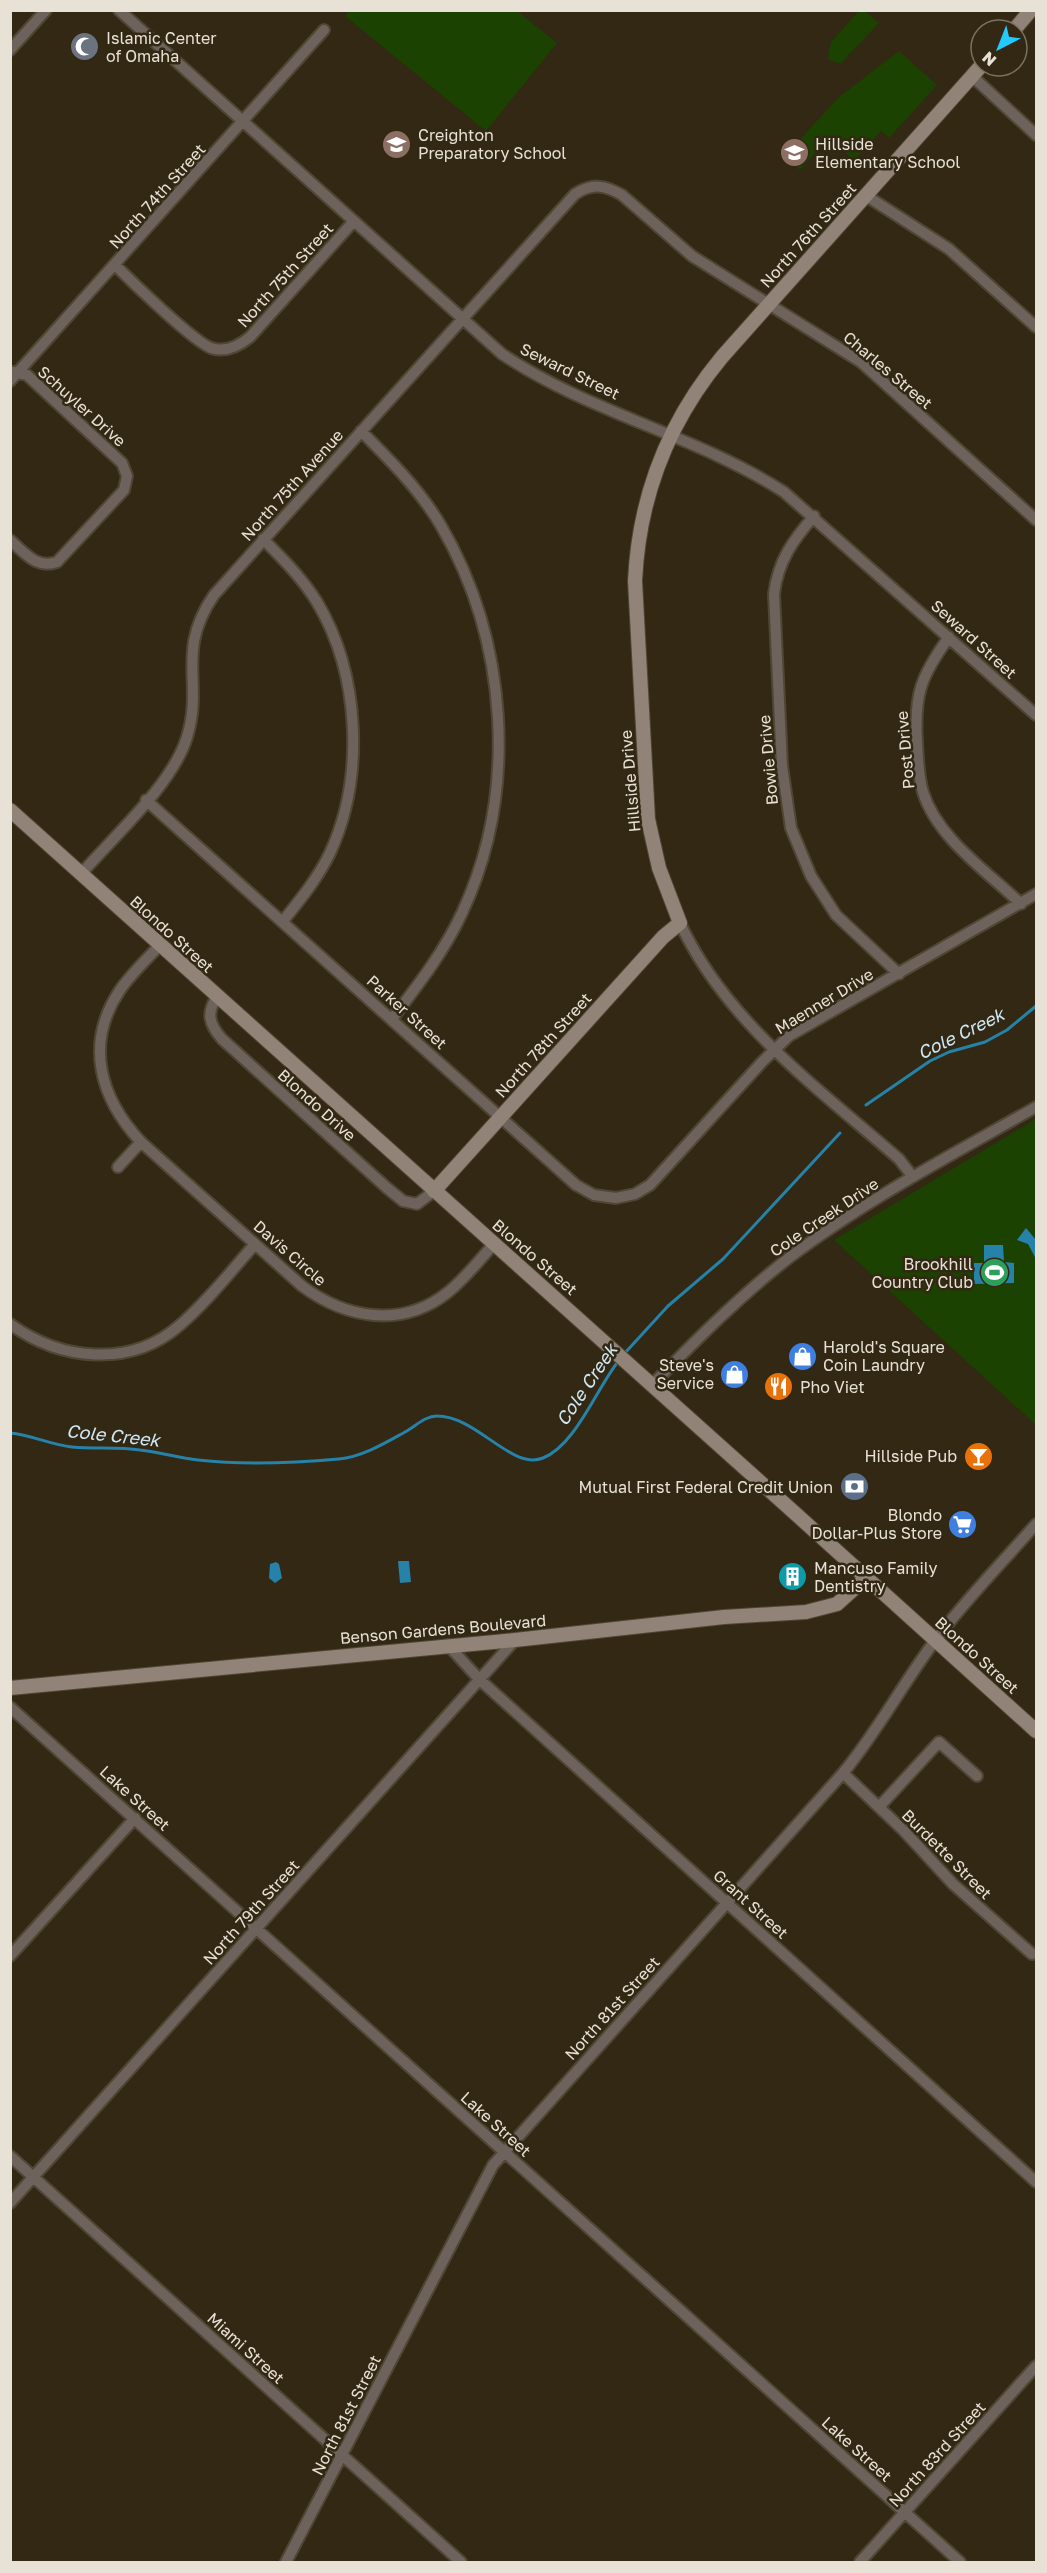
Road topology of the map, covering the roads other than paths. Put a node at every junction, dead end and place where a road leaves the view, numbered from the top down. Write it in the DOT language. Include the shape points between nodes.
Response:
graph roads {
  1 [pos="46,10"];
  2 [pos="119,10"];
  3 [pos="324,30"];
  4 [pos="10,50"];
  5 [pos="970,78"];
  6 [pos="983,78"];
  7 [pos="243,123"];
  8 [pos="1036,135"];
  9 [pos="622,195"];
  10 [pos="865,195"];
  11 [pos="353,222"];
  12 [pos="115,265"];
  13 [pos="769,304"];
  14 [pos="462,319"];
  15 [pos="1036,327"];
  16 [pos="13,375"];
  17 [pos="361,431"];
  18 [pos="670,434"];
  19 [pos="814,516"];
  20 [pos="1036,520"];
  21 [pos="263,539"];
  22 [pos="10,540"];
  23 [pos="949,637"];
  24 [pos="1036,715"];
  25 [pos="146,800"];
  26 [pos="10,810"];
  27 [pos="81,874"];
  28 [pos="1036,894"];
  29 [pos="1022,904"];
  30 [pos="283,921"];
  31 [pos="680,923"];
  32 [pos="160,945"];
  33 [pos="898,974"];
  34 [pos="217,997"];
  35 [pos="392,1019"];
  36 [pos="775,1050"];
  37 [pos="1036,1107"];
  38 [pos="500,1117"];
  39 [pos="141,1142"];
  40 [pos="117,1167"];
  41 [pos="661,1175"];
  42 [pos="913,1177"];
  43 [pos="434,1191"];
  44 [pos="495,1243"];
  45 [pos="255,1244"];
  46 [pos="10,1324"];
  47 [pos="653,1384"];
  48 [pos="1036,1524"];
  49 [pos="867,1577"];
  50 [pos="936,1639"];
  51 [pos="515,1640"];
  52 [pos="448,1646"];
  53 [pos="479,1679"];
  54 [pos="10,1688"];
  55 [pos="11,1707"];
  56 [pos="1036,1731"];
  57 [pos="843,1773"];
  58 [pos="977,1776"];
  59 [pos="879,1807"];
  60 [pos="135,1818"];
  61 [pos="726,1902"];
  62 [pos="257,1928"];
  63 [pos="1032,1954"];
  64 [pos="10,1956"];
  65 [pos="503,2151"];
  66 [pos="10,2156"];
  67 [pos="34,2177"];
  68 [pos="1036,2182"];
  69 [pos="10,2203"];
  70 [pos="1036,2366"];
  71 [pos="342,2455"];
  72 [pos="905,2512"];
  73 [pos="286,2562"];
  74 [pos="461,2562"];
  75 [pos="860,2562"];
  76 [pos="960,2562"];
  1 -- 4 [label="street"];
  2 -- 7 [label="street, Seward Street"];
  3 -- 7 [label="street, North 74th Street"];
  5 -- 10 [label="street, North 76th Street"];
  6 -- 8 [label="street"];
  7 -- 11 [label="street, Seward Street"];
  7 -- 12 [label="street, North 74th Street"];
  9 -- 13 [label="street, Charles Street" via="692,256"];
  9 -- 14 [label="street, North 75th Avenue" via="600,186 575,194"];
  10 -- 13 [label="street, North 76th Street"];
  10 -- 15 [label="street" via="949,249"];
  11 -- 12 [label="street, North 75th Street" via="243,343 225,349 202,343"];
  11 -- 14 [label="street, Seward Street"];
  12 -- 16 [label="street, North 74th Street"];
  13 -- 18 [label="street, North 76th Street" via="708,374"];
  13 -- 20 [label="street, Charles Street" via="861,362"];
  14 -- 17 [label="street, North 75th Avenue"];
  14 -- 18 [label="street, Seward Street" via="502,354 533,373"];
  16 -- 22 [label="street, Schuyler Drive" via="27,375 122,463 128,480 124,490 57,562 34,561"];
  17 -- 21 [label="street, North 75th Avenue"];
  17 -- 35 [label="street" via="417,491 459,558 485,631 497,709 495,796 478,874 444,947"];
  18 -- 19 [label="street, Seward Street" via="758,475"];
  18 -- 31 [label="street, Hillside Drive" via="643,514 635,581 648,819 659,868"];
  19 -- 23 [label="street, Seward Street"];
  19 -- 33 [label="street, Bowie Drive" via="787,551 774,594 787,808 800,851 825,899 851,931"];
  21 -- 25 [label="street, North 75th Avenue" via="214,595 199,621 190,659 192,708 187,736 172,769"];
  21 -- 30 [label="street" via="302,581 327,622 344,670 352,726 350,781 340,829 317,877"];
  23 -- 24 [label="street, Seward Street"];
  23 -- 29 [label="street, Post Drive" via="924,675 918,693 916,717 923,792 939,824"];
  25 -- 27 [label="street, North 75th Avenue"];
  25 -- 30 [label="street, Parker Street"];
  26 -- 27 [label="street, Blondo Street"];
  27 -- 32 [label="street, Blondo Street"];
  28 -- 29 [label="street, Maenner Drive"];
  29 -- 33 [label="street, Maenner Drive"];
  30 -- 35 [label="street, Parker Street"];
  31 -- 36 [label="street, Hillside Drive" via="720,990"];
  31 -- 38 [label="street, North 78th Street"];
  32 -- 34 [label="street, Blondo Street"];
  32 -- 39 [label="street, Davis Circle" via="120,990 105,1021 100,1044 101,1070 109,1096"];
  33 -- 36 [label="street, Maenner Drive" via="789,1036"];
  34 -- 43 [label="street, Blondo Street"];
  34 -- 43 [label="street, Blondo Drive" via="209,1014 222,1039 387,1188 417,1204"];
  35 -- 38 [label="street, Parker Street"];
  36 -- 41 [label="street, Maenner Drive"];
  36 -- 42 [label="street, Hillside Drive" via="899,1159"];
  37 -- 42 [label="street, Cole Creek Drive"];
  38 -- 41 [label="street, Parker Street" via="576,1185 594,1195 628,1196"];
  38 -- 43 [label="street, North 78th Street"];
  39 -- 40 [label="street"];
  39 -- 45 [label="street, Davis Circle"];
  42 -- 47 [label="street, Cole Creek Drive" via="819,1236 771,1272"];
  43 -- 44 [label="street, Blondo Street"];
  44 -- 45 [label="street, Davis Circle" via="460,1282 437,1300 406,1312 370,1315 344,1311 321,1300"];
  44 -- 47 [label="street, Blondo Street"];
  45 -- 46 [label="street" via="180,1325 155,1342 130,1351 94,1355 67,1352 41,1344"];
  47 -- 49 [label="street, Blondo Street"];
  48 -- 50 [label="street, North 81st Street"];
  49 -- 50 [label="street, Blondo Street"];
  49 -- 51 [label="street, Benson Gardens Boulevard" via="843,1601 822,1610"];
  50 -- 56 [label="street, Blondo Street"];
  50 -- 57 [label="street, North 81st Street" via="873,1736"];
  51 -- 52 [label="street, Benson Gardens Boulevard"];
  51 -- 53 [label="street, North 79th Street"];
  52 -- 53 [label="street, Grant Street"];
  52 -- 54 [label="street, Benson Gardens Boulevard"];
  53 -- 61 [label="street, Grant Street"];
  53 -- 62 [label="street, North 79th Street"];
  55 -- 60 [label="street, Lake Street"];
  57 -- 59 [label="street, Burdette Street"];
  57 -- 61 [label="street, North 81st Street"];
  58 -- 59 [label="street" via="939,1742"];
  59 -- 63 [label="street, Burdette Street" via="953,1884"];
  60 -- 62 [label="street, Lake Street"];
  60 -- 64 [label="street"];
  61 -- 65 [label="street, North 81st Street"];
  61 -- 68 [label="street, Grant Street"];
  62 -- 65 [label="street, Lake Street"];
  62 -- 67 [label="street, North 79th Street"];
  65 -- 71 [label="street, North 81st Street"];
  65 -- 72 [label="street, Lake Street"];
  66 -- 67 [label="street, Miami Street"];
  67 -- 69 [label="street, North 79th Street"];
  67 -- 71 [label="street, Miami Street"];
  70 -- 72 [label="street, North 83rd Street"];
  71 -- 73 [label="street, North 81st Street"];
  71 -- 74 [label="street, Miami Street"];
  72 -- 75 [label="street, North 83rd Street"];
  72 -- 76 [label="street, Lake Street"];
}
